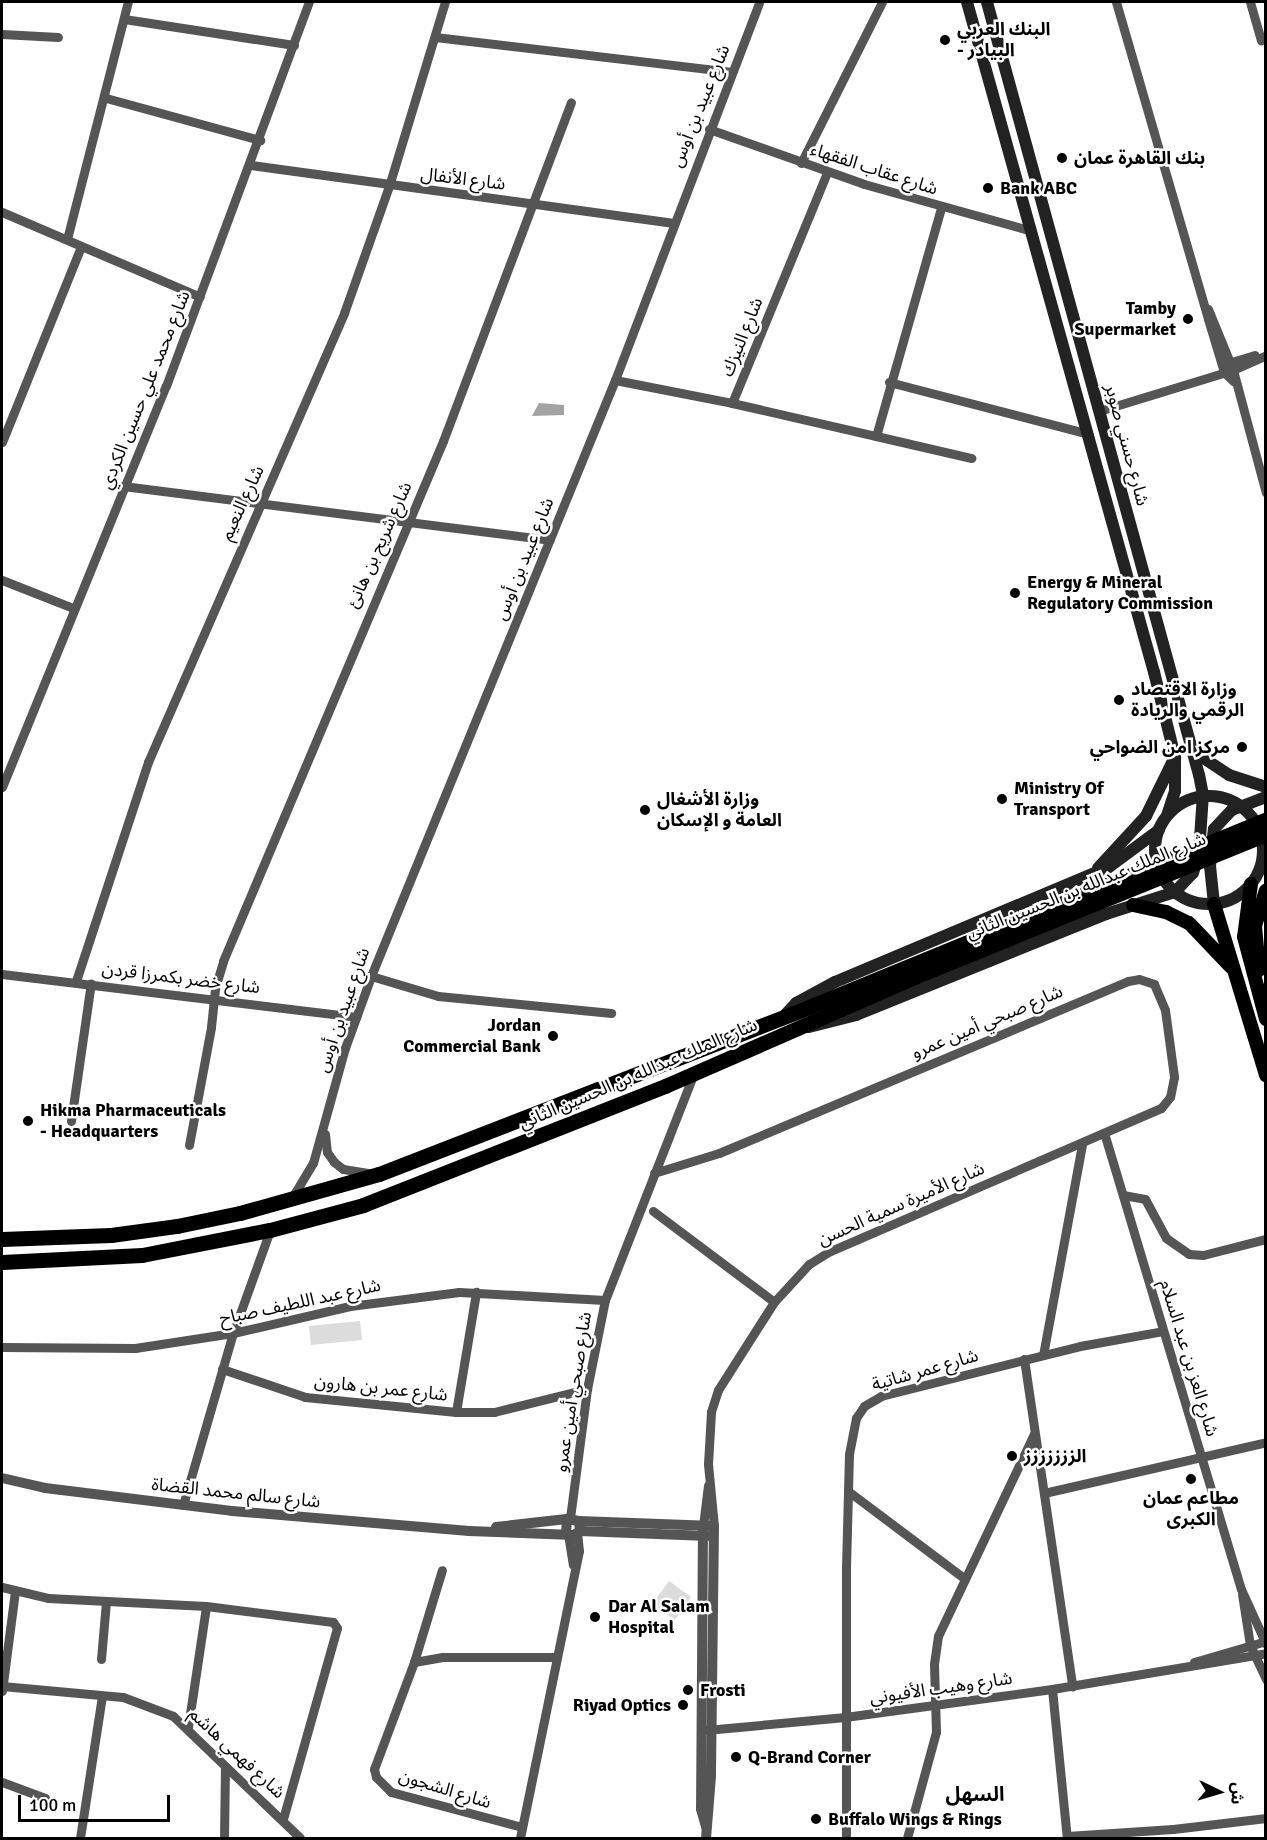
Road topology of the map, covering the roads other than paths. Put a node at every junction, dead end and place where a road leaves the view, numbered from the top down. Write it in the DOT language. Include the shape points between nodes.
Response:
graph roads {
  1 [pos="128,2"];
  2 [pos="309,2"];
  3 [pos="445,2"];
  4 [pos="759,2"];
  5 [pos="882,2"];
  6 [pos="967,2"];
  7 [pos="987,2"];
  8 [pos="1116,2"];
  9 [pos="1250,2"];
  10 [pos="124,19"];
  11 [pos="2,34"];
  12 [pos="58,37"];
  13 [pos="435,37"];
  14 [pos="1261,40"];
  15 [pos="294,45"];
  16 [pos="732,72"];
  17 [pos="106,98"];
  18 [pos="571,102"];
  19 [pos="709,129"];
  20 [pos="260,140"];
  21 [pos="801,163"];
  22 [pos="251,165"];
  23 [pos="827,172"];
  24 [pos="389,186"];
  25 [pos="532,204"];
  26 [pos="941,208"];
  27 [pos="2,212"];
  28 [pos="672,223"];
  29 [pos="1032,231"];
  30 [pos="67,239"];
  31 [pos="81,246"];
  32 [pos="200,297"];
  33 [pos="1070,301"];
  34 [pos="1054,308"];
  35 [pos="1266,354"];
  36 [pos="1228,368"];
  37 [pos="615,380"];
  38 [pos="889,382"];
  39 [pos="732,403"];
  40 [pos="1099,411"];
  41 [pos="1088,434"];
  42 [pos="876,436"];
  43 [pos="2,442"];
  44 [pos="971,458"];
  45 [pos="123,486"];
  46 [pos="1266,493"];
  47 [pos="258,504"];
  48 [pos="405,523"];
  49 [pos="550,540"];
  50 [pos="2,580"];
  51 [pos="73,608"];
  52 [pos="1193,752"];
  53 [pos="1175,757"];
  54 [pos="2,787"];
  55 [pos="1266,787"];
  56 [pos="1203,795"];
  57 [pos="1266,797"];
  58 [pos="1240,805"];
  59 [pos="1167,815"];
  60 [pos="1266,820"];
  61 [pos="1159,830"];
  62 [pos="1266,834"];
  63 [pos="1263,866"];
  64 [pos="1109,867"];
  65 [pos="1091,875"];
  66 [pos="1251,884"];
  67 [pos="1266,891"];
  68 [pos="1175,892"];
  69 [pos="1214,904"];
  70 [pos="1128,907"];
  71 [pos="2,974"];
  72 [pos="1237,975"];
  73 [pos="371,976"];
  74 [pos="76,981"];
  75 [pos="91,983"];
  76 [pos="213,999"];
  77 [pos="840,1001"];
  78 [pos="611,1013"];
  79 [pos="785,1015"];
  80 [pos="356,1017"];
  81 [pos="1265,1018"];
  82 [pos="790,1031"];
  83 [pos="694,1072"];
  84 [pos="1266,1075"];
  85 [pos="71,1121"];
  86 [pos="324,1129"];
  87 [pos="1105,1136"];
  88 [pos="189,1144"];
  89 [pos="1082,1144"];
  90 [pos="654,1173"];
  91 [pos="379,1174"];
  92 [pos="1123,1195"];
  93 [pos="292,1198"];
  94 [pos="653,1211"];
  95 [pos="270,1230"];
  96 [pos="2,1239"];
  97 [pos="1266,1239"];
  98 [pos="2,1262"];
  99 [pos="476,1292"];
  100 [pos="605,1300"];
  101 [pos="774,1302"];
  102 [pos="1163,1331"];
  103 [pos="232,1333"];
  104 [pos="2,1347"];
  105 [pos="1043,1355"];
  106 [pos="1024,1359"];
  107 [pos="222,1369"];
  108 [pos="587,1389"];
  109 [pos="456,1412"];
  110 [pos="1034,1434"];
  111 [pos="1266,1442"];
  112 [pos="1201,1457"];
  113 [pos="2,1478"];
  114 [pos="848,1491"];
  115 [pos="1044,1493"];
  116 [pos="183,1505"];
  117 [pos="572,1527"];
  118 [pos="708,1531"];
  119 [pos="442,1570"];
  120 [pos="964,1578"];
  121 [pos="2,1587"];
  122 [pos="1241,1589"];
  123 [pos="15,1591"];
  124 [pos="106,1602"];
  125 [pos="206,1606"];
  126 [pos="1265,1642"];
  127 [pos="1250,1645"];
  128 [pos="1266,1653"];
  129 [pos="1254,1656"];
  130 [pos="555,1657"];
  131 [pos="101,1659"];
  132 [pos="414,1662"];
  133 [pos="1181,1666"];
  134 [pos="1266,1680"];
  135 [pos="1072,1686"];
  136 [pos="2,1688"];
  137 [pos="1052,1689"];
  138 [pos="102,1696"];
  139 [pos="937,1704"];
  140 [pos="845,1717"];
  141 [pos="188,1727"];
  142 [pos="707,1730"];
  143 [pos="225,1767"];
  144 [pos="2,1782"];
  145 [pos="45,1798"];
  146 [pos="1266,1818"];
  147 [pos="283,1819"];
  148 [pos="522,1827"];
  149 [pos="706,1833"];
  150 [pos="1067,1837"];
  151 [pos="80,1839"];
  152 [pos="225,1839"];
  153 [pos="300,1839"];
  154 [pos="520,1839"];
  155 [pos="846,1839"];
  156 [pos="907,1839"];
  1 -- 10 [label="street"];
  2 -- 15 [label="street, شارع محمد علي حسين الكردي"];
  3 -- 13 [label="street, شارع النعيم"];
  4 -- 16 [label="street, شارع عبيد بن أوس"];
  5 -- 21 [label="street"];
  6 -- 29 [label="main road, شارع حسني صوبر"];
  7 -- 33 [label="main road, شارع حسني صوبر"];
  8 -- 36 [label="street" via="1206,308"];
  9 -- 14 [label="street"];
  10 -- 15 [label="street"];
  10 -- 17 [label="street"];
  11 -- 12 [label="street"];
  13 -- 16 [label="street"];
  13 -- 24 [label="street, شارع النعيم"];
  15 -- 20 [label="street, شارع محمد علي حسين الكردي"];
  16 -- 19 [label="street, شارع عبيد بن أوس"];
  17 -- 20 [label="street"];
  17 -- 30 [label="street"];
  18 -- 25 [label="street, شارع شريح بن هانئ"];
  19 -- 21 [label="street, شارع عقاب الفقهاء"];
  19 -- 28 [label="street, شارع عبيد بن أوس"];
  20 -- 22 [label="street, شارع محمد علي حسين الكردي"];
  21 -- 23 [label="street, شارع عقاب الفقهاء"];
  22 -- 24 [label="street, شارع الأنفال"];
  22 -- 32 [label="street, شارع محمد علي حسين الكردي"];
  23 -- 26 [label="street, شارع عقاب الفقهاء"];
  23 -- 39 [label="street, شارع النيزك"];
  24 -- 25 [label="street, شارع الأنفال"];
  24 -- 47 [label="street, شارع النعيم" via="331,347"];
  25 -- 28 [label="street, شارع الأنفال"];
  25 -- 48 [label="street, شارع شريح بن هانئ" via="443,441"];
  26 -- 29 [label="street, شارع عقاب الفقهاء"];
  26 -- 38 [label="street"];
  27 -- 30 [label="street"];
  28 -- 37 [label="street, شارع عبيد بن أوس"];
  29 -- 34 [label="main road, شارع حسني صوبر"];
  30 -- 31 [label="street"];
  31 -- 32 [label="street"];
  31 -- 43 [label="street"];
  32 -- 45 [label="street, شارع محمد علي حسين الكردي"];
  33 -- 34 [label="main road"];
  33 -- 40 [label="main road, شارع حسني صوبر"];
  34 -- 41 [label="main road, شارع حسني صوبر"];
  35 -- 36 [label="street"];
  36 -- 40 [label="street"];
  36 -- 46 [label="street"];
  37 -- 39 [label="street, شارع النيزك"];
  37 -- 49 [label="street, شارع عبيد بن أوس"];
  38 -- 41 [label="street"];
  38 -- 42 [label="street"];
  39 -- 42 [label="street"];
  40 -- 52 [label="main road, شارع حسني صوبر"];
  41 -- 53 [label="main road, شارع حسني صوبر"];
  42 -- 44 [label="street"];
  45 -- 47 [label="street"];
  45 -- 51 [label="street, شارع محمد علي حسين الكردي"];
  47 -- 48 [label="street"];
  47 -- 74 [label="street, شارع النعيم" via="148,762"];
  48 -- 49 [label="street"];
  48 -- 76 [label="street, شارع شريح بن هانئ" via="255,878 223,961"];
  49 -- 73 [label="street, شارع عبيد بن أوس"];
  50 -- 51 [label="street"];
  51 -- 54 [label="street, شارع محمد علي حسين الكردي"];
  52 -- 55 [label="main road" via="1229,776"];
  52 -- 56 [label="main road, شارع حسني صوبر"];
  53 -- 59 [label="main road, شارع حسني صوبر" via="1175,791"];
  53 -- 65 [label="main road" via="1146,816"];
  56 -- 58 [label="main road" via="1220,796"];
  56 -- 59 [label="main road" via="1187,800"];
  56 -- 68 [label="main road, شارع حسني صوبر" via="1197,864 1188,882"];
  57 -- 58 [label="main road"];
  58 -- 63 [label="main road" via="1260,830"];
  58 -- 69 [label="main road" via="1222,818 1212,836 1210,877"];
  59 -- 61 [label="main road, شارع حسني صوبر"];
  60 -- 77 [label="highway, شارع الملك عبدالله بن الحسين الثاني"];
  61 -- 64 [label="main road"];
  61 -- 68 [label="main road" via="1156,862"];
  62 -- 77 [label="highway, شارع الملك عبدالله بن الحسين الثاني"];
  63 -- 66 [label="main road"];
  64 -- 65 [label="main road"];
  64 -- 70 [label="main road" via="1125,875 1130,884"];
  65 -- 79 [label="main road" via="821,988"];
  66 -- 69 [label="main road" via="1232,899"];
  66 -- 81 [label="main road" via="1244,937"];
  67 -- 81 [label="main road" via="1255,934"];
  68 -- 69 [label="main road" via="1190,900"];
  68 -- 70 [label="main road"];
  69 -- 72 [label="main road"];
  70 -- 72 [label="main road" via="1166,912 1189,924 1207,938"];
  70 -- 82 [label="main road" via="856,1015"];
  71 -- 74 [label="street, شارع خضر بكمرزا قردن"];
  72 -- 84 [label="main road"];
  73 -- 78 [label="street" via="438,996"];
  73 -- 80 [label="street, شارع عبيد بن أوس"];
  74 -- 75 [label="street, شارع خضر بكمرزا قردن"];
  75 -- 76 [label="street, شارع خضر بكمرزا قردن"];
  75 -- 85 [label="street"];
  76 -- 80 [label="street, شارع خضر بكمرزا قردن"];
  76 -- 88 [label="street, شارع شريح بن هانئ" via="212,1027"];
  77 -- 79 [label="highway, شارع الملك عبدالله بن الحسين الثاني"];
  77 -- 82 [label="highway, شارع الملك عبدالله بن الحسين الثاني"];
  79 -- 91 [label="highway, شارع الملك عبدالله بن الحسين الثاني"];
  80 -- 86 [label="street, شارع عبيد بن أوس"];
  82 -- 83 [label="highway, شارع الملك عبدالله بن الحسين الثاني"];
  83 -- 90 [label="street, شارع صبحي أمين عمرو"];
  83 -- 95 [label="highway, شارع الملك عبدالله بن الحسين الثاني" via="453,1172 363,1205"];
  86 -- 91 [label="street, شارع عبيد بن أوس" via="327,1152 337,1166 351,1172"];
  86 -- 93 [label="street, شارع عبيد بن أوس" via="309,1173"];
  87 -- 89 [label="street, شارع الأميرة سمية الحسن"];
  87 -- 90 [label="street, شارع صبحي أمين عمرو" via="1161,1108 1170,1097 1174,1077 1168,1027 1157,989 1148,981 1128,981 719,1153"];
  87 -- 92 [label="street, شارع العز بن عبد السلام"];
  89 -- 101 [label="street, شارع الأميرة سمية الحسن" via="831,1251 809,1264"];
  89 -- 105 [label="street"];
  90 -- 100 [label="street, شارع صبحي أمين عمرو"];
  91 -- 93 [label="highway, شارع الملك عبدالله بن الحسين الثاني"];
  92 -- 97 [label="street" via="1145,1199 1166,1239 1189,1254 1203,1255"];
  92 -- 102 [label="street, شارع العز بن عبد السلام"];
  93 -- 96 [label="highway, شارع الملك عبدالله بن الحسين الثاني" via="240,1213 155,1229 111,1235"];
  94 -- 101 [label="street"];
  95 -- 98 [label="highway, شارع الملك عبدالله بن الحسين الثاني" via="142,1255"];
  95 -- 103 [label="street"];
  99 -- 100 [label="street, شارع عبد اللطيف صباح"];
  99 -- 103 [label="street, شارع عبد اللطيف صباح" via="350,1306"];
  99 -- 109 [label="street, شارع عمر بن هارون"];
  100 -- 108 [label="street, شارع صبحي أمين عمرو"];
  101 -- 118 [label="street, شارع الأميرة سمية الحسن" via="718,1390 710,1420"];
  102 -- 105 [label="street, شارع عمر شاتية"];
  102 -- 112 [label="street, شارع العز بن عبد السلام"];
  103 -- 104 [label="street, شارع عبد اللطيف صباح" via="135,1348"];
  103 -- 107 [label="street"];
  105 -- 106 [label="street, شارع عمر شاتية"];
  106 -- 110 [label="street"];
  106 -- 114 [label="street, شارع عمر شاتية" via="881,1396 864,1406 852,1433"];
  107 -- 109 [label="street, شارع عمر بن هارون" via="305,1397"];
  107 -- 116 [label="street"];
  108 -- 109 [label="street" via="494,1412"];
  108 -- 117 [label="street, شارع صبحي أمين عمرو"];
  110 -- 115 [label="street"];
  110 -- 120 [label="street"];
  111 -- 112 [label="street"];
  112 -- 115 [label="street"];
  112 -- 122 [label="street, شارع العز بن عبد السلام"];
  113 -- 116 [label="street, شارع سالم محمد القضاة" via="45,1488"];
  114 -- 120 [label="street"];
  114 -- 140 [label="street, شارع عمر شاتية"];
  115 -- 135 [label="street"];
  116 -- 117 [label="street, شارع سالم محمد القضاة" via="469,1531"];
  117 -- 118 [label="street, شارع سالم محمد القضاة"];
  117 -- 130 [label="street, شارع صبحي أمين عمرو" via="573,1567"];
  118 -- 142 [label="street, شارع الأميرة سمية الحسن"];
  119 -- 132 [label="street, شارع الشجون"];
  120 -- 139 [label="street" via="938,1636 934,1664"];
  121 -- 123 [label="street"];
  122 -- 126 [label="street, شارع العز بن عبد السلام"];
  122 -- 127 [label="street, شارع العز بن عبد السلام"];
  123 -- 124 [label="street"];
  123 -- 136 [label="street"];
  124 -- 125 [label="street"];
  124 -- 131 [label="street"];
  125 -- 141 [label="street"];
  125 -- 147 [label="street" via="329,1620 336,1625"];
  126 -- 127 [label="street, شارع وهيب الأفيوني"];
  127 -- 129 [label="street, شارع العز بن عبد السلام"];
  127 -- 133 [label="street, شارع وهيب الأفيوني"];
  128 -- 129 [label="street, شارع وهيب الأفيوني"];
  129 -- 133 [label="street, شارع وهيب الأفيوني"];
  129 -- 134 [label="street, شارع العز بن عبد السلام"];
  130 -- 132 [label="street" via="443,1657"];
  130 -- 148 [label="street, شارع صبحي أمين عمرو"];
  132 -- 148 [label="street, شارع الشجون" via="376,1760 376,1777 391,1792 420,1802"];
  133 -- 135 [label="street, شارع وهيب الأفيوني"];
  135 -- 137 [label="street, شارع وهيب الأفيوني"];
  136 -- 138 [label="street, شارع فهمي هاشم"];
  137 -- 139 [label="street, شارع وهيب الأفيوني"];
  137 -- 150 [label="street"];
  138 -- 141 [label="street, شارع فهمي هاشم" via="141,1702"];
  138 -- 151 [label="street"];
  139 -- 140 [label="street, شارع وهيب الأفيوني"];
  139 -- 156 [label="street" via="930,1765"];
  140 -- 142 [label="street, شارع وهيب الأفيوني"];
  140 -- 155 [label="street, شارع عمر شاتية"];
  141 -- 143 [label="street, شارع فهمي هاشم"];
  142 -- 149 [label="street, شارع الأميرة سمية الحسن" via="702,1813"];
  143 -- 147 [label="street, شارع فهمي هاشم"];
  143 -- 152 [label="street"];
  144 -- 145 [label="street"];
  146 -- 150 [label="street"];
  147 -- 153 [label="street, شارع فهمي هاشم"];
  148 -- 154 [label="street, شارع صبحي أمين عمرو"];
}
